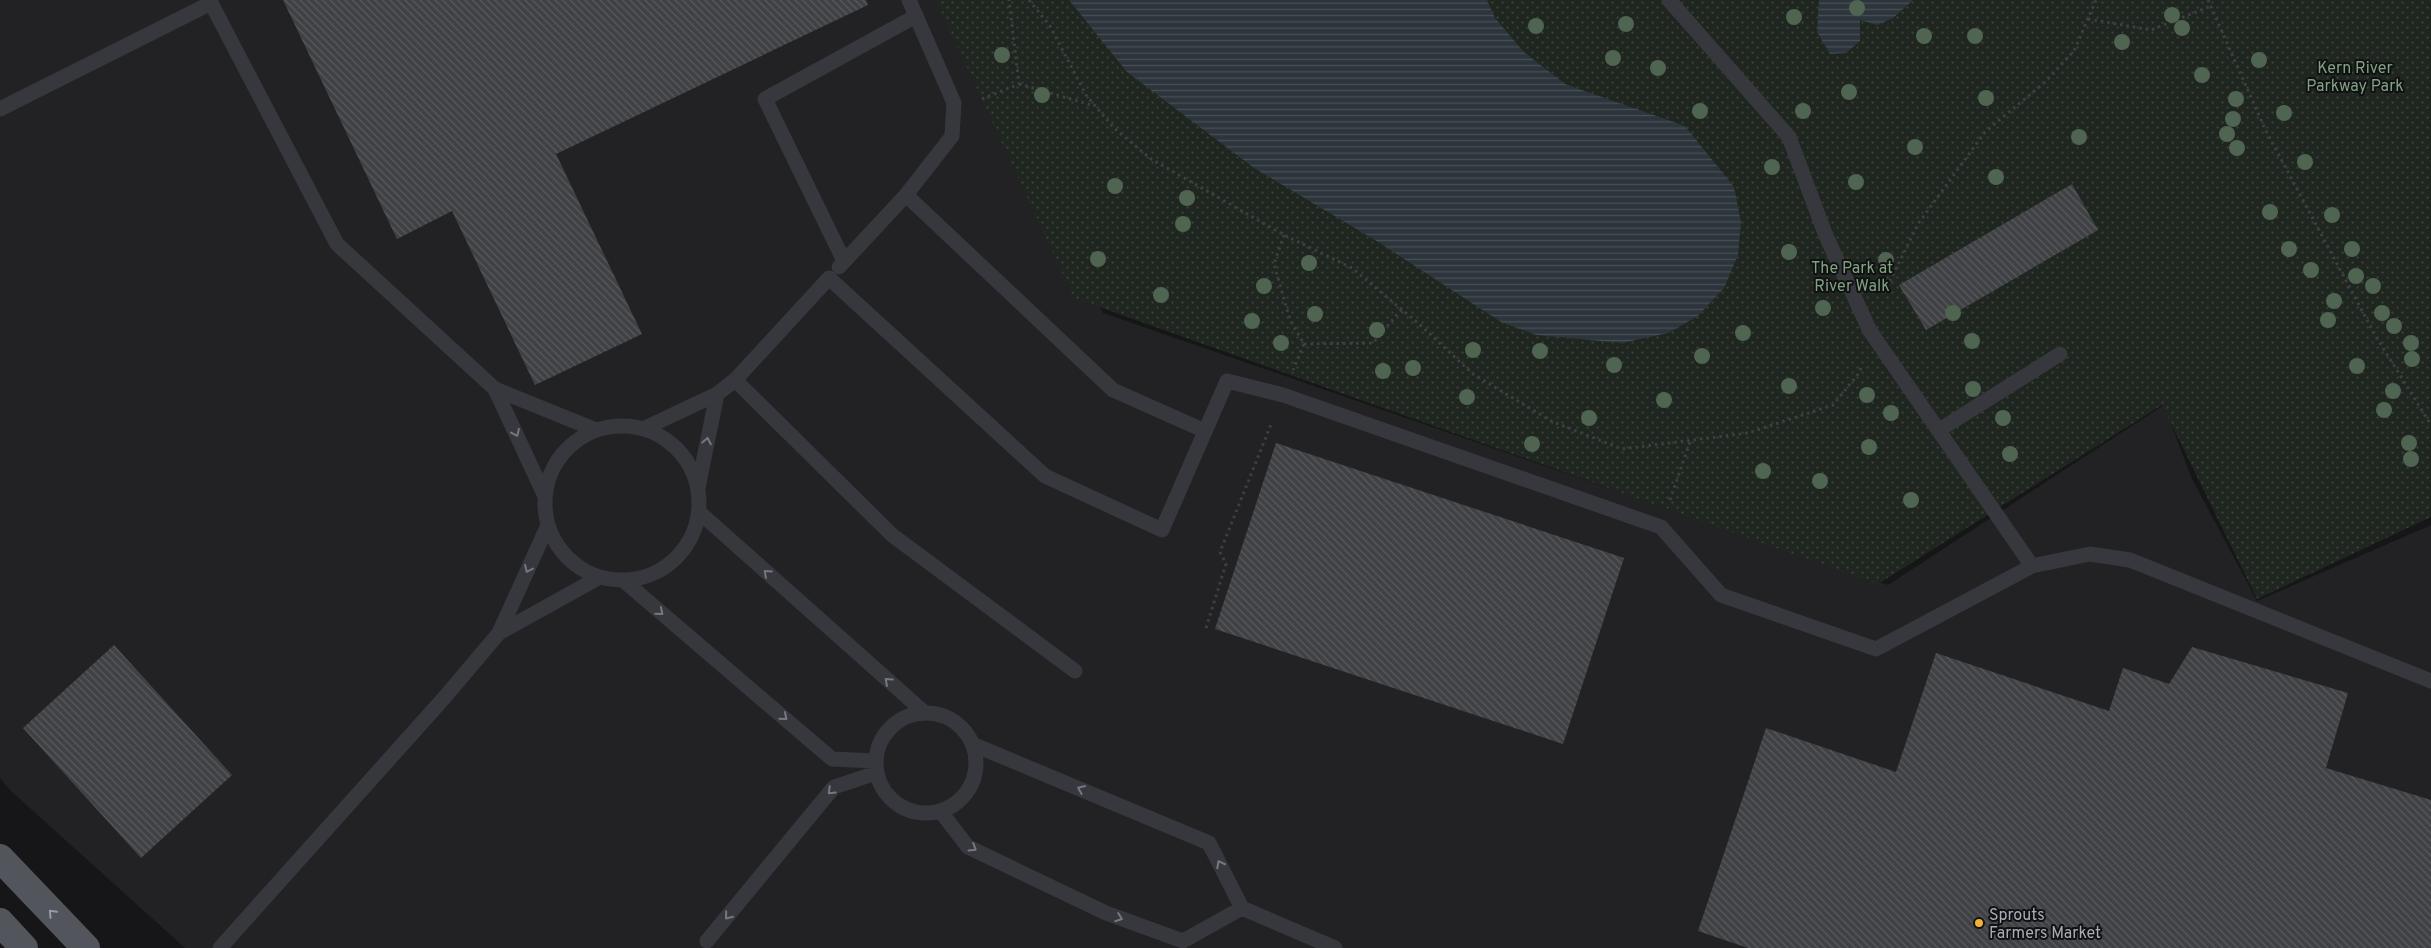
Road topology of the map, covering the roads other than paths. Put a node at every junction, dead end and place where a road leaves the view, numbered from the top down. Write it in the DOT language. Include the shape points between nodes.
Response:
graph roads {
  1 [pos="909,0"];
  2 [pos="1669,0"];
  3 [pos="210,2"];
  4 [pos="916,16"];
  5 [pos="0,109"];
  6 [pos="906,195"];
  7 [pos="844,261"];
  8 [pos="829,278"];
  9 [pos="2060,354"];
  10 [pos="735,380"];
  11 [pos="495,389"];
  12 [pos="717,394"];
  13 [pos="643,429"];
  14 [pos="596,430"];
  15 [pos="1939,430"];
  16 [pos="1205,431"];
  17 [pos="698,488"];
  18 [pos="544,494"];
  19 [pos="699,512"];
  20 [pos="548,525"];
  21 [pos="2032,566"];
  22 [pos="600,577"];
  23 [pos="623,580"];
  24 [pos="499,633"];
  25 [pos="1075,671"];
  26 [pos="2431,681"];
  27 [pos="925,713"];
  28 [pos="972,744"];
  29 [pos="876,767"];
  30 [pos="941,812"];
  31 [pos="0,858"];
  32 [pos="1242,908"];
  33 [pos="0,922"];
  34 [pos="707,941"];
  35 [pos="24,948"];
  36 [pos="86,948"];
  37 [pos="220,948"];
  38 [pos="1335,948"];
  1 -- 4 [label="lane"];
  2 -- 15 [label="lane" via="1789,137 1826,236 1870,331"];
  3 -- 5 [label="lane"];
  3 -- 11 [label="lane" via="337,244"];
  4 -- 6 [label="lane" via="954,103 952,136"];
  4 -- 7 [label="lane" via="765,99"];
  6 -- 7 [label="lane"];
  6 -- 16 [label="lane" via="1113,390"];
  7 -- 8 [label="lane"];
  8 -- 10 [label="lane"];
  8 -- 16 [label="lane" via="1045,476 1162,530"];
  9 -- 15 [label="lane"];
  10 -- 12 [label="lane"];
  10 -- 25 [label="lane" via="892,535"];
  11 -- 14 [label="lane"];
  11 -- 18 [label="lane, one-way"];
  12 -- 13 [label="lane"];
  17 -- 12 [label="lane, one-way"];
  13 -- 14 [label="lane" via="622,426"];
  13 -- 17 [label="lane" via="654,432 674,446 690,465"];
  14 -- 18 [label="lane" via="564,450 551,470"];
  15 -- 21 [label="lane"];
  16 -- 21 [label="lane" via="1227,381 1283,395 1661,528 1721,595 1876,649"];
  17 -- 19 [label="lane"];
  18 -- 20 [label="lane"];
  19 -- 23 [label="lane" via="692,536 679,556 659,572 636,580"];
  27 -- 19 [label="lane, one-way"];
  20 -- 22 [label="lane" via="554,541 569,560 589,574"];
  20 -- 24 [label="lane, one-way"];
  21 -- 26 [label="lane" via="2090,554 2130,560"];
  22 -- 23 [label="lane"];
  22 -- 24 [label="lane"];
  23 -- 29 [label="lane, one-way" via="832,759"];
  24 -- 37 [label="lane"];
  27 -- 28 [label="lane" via="935,713 950,720 963,730"];
  27 -- 29 [label="lane" via="903,718 890,727 880,740"];
  28 -- 30 [label="lane" via="976,759 975,776 968,792"];
  32 -- 28 [label="lane, one-way" via="1209,843"];
  29 -- 30 [label="lane" via="882,789 892,802 908,811"];
  29 -- 34 [label="lane, one-way" via="834,786"];
  30 -- 32 [label="lane, one-way" via="968,847 1106,913 1183,941"];
  36 -- 31 [label="main road, one-way"];
  32 -- 38 [label="lane"];
  33 -- 35 [label="main road"];
}
